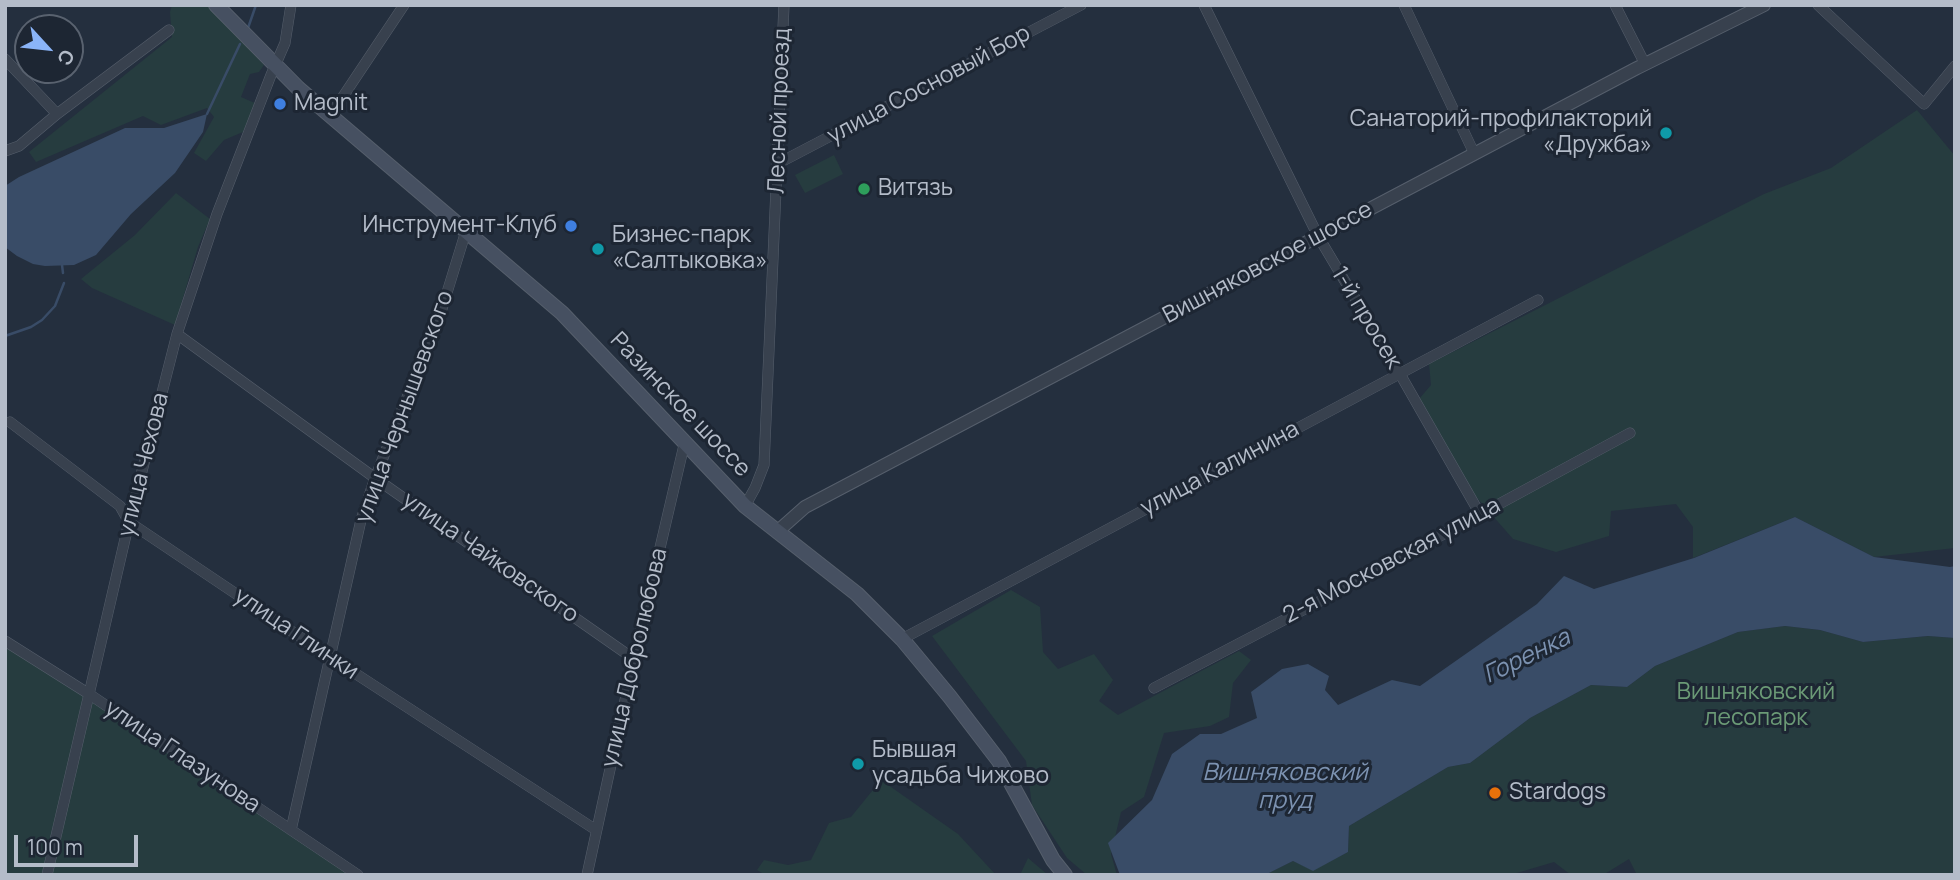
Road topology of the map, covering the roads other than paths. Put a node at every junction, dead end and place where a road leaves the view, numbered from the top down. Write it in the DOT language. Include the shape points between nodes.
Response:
graph roads {
  1 [pos="291,5"];
  2 [pos="404,5"];
  3 [pos="784,5"];
  4 [pos="1081,5"];
  5 [pos="1204,5"];
  6 [pos="1404,5"];
  7 [pos="1615,5"];
  8 [pos="1764,5"];
  9 [pos="1818,5"];
  10 [pos="218,7"];
  11 [pos="169,30"];
  12 [pos="5,59"];
  13 [pos="1645,64"];
  14 [pos="274,66"];
  15 [pos="1955,66"];
  16 [pos="57,114"];
  17 [pos="330,116"];
  18 [pos="5,152"];
  19 [pos="1474,153"];
  20 [pos="777,164"];
  21 [pos="466,231"];
  22 [pos="1318,236"];
  23 [pos="1538,300"];
  24 [pos="177,334"];
  25 [pos="1399,374"];
  26 [pos="10,422"];
  27 [pos="1630,433"];
  28 [pos="685,441"];
  29 [pos="375,478"];
  30 [pos="745,506"];
  31 [pos="1479,514"];
  32 [pos="129,523"];
  33 [pos="778,531"];
  34 [pos="902,639"];
  35 [pos="5,641"];
  36 [pos="330,657"];
  37 [pos="634,659"];
  38 [pos="1154,688"];
  39 [pos="89,694"];
  40 [pos="291,830"];
  41 [pos="596,830"];
  42 [pos="47,875"];
  43 [pos="358,875"];
  44 [pos="587,875"];
  45 [pos="1065,875"];
  1 -- 14 [label="street, улица Чехова" via="285,43"];
  2 -- 17 [label="street"];
  3 -- 20 [label="street, Лесной проезд"];
  4 -- 20 [label="street, улица Сосновый Бор"];
  5 -- 22 [label="street, 1-й просек"];
  6 -- 19 [label="street"];
  7 -- 13 [label="street"];
  8 -- 13 [label="street, Вишняковское шоссе"];
  9 -- 15 [label="street" via="1924,104"];
  10 -- 14 [label="main road, Разинское шоссе"];
  11 -- 16 [label="street"];
  12 -- 16 [label="street"];
  13 -- 19 [label="street, Вишняковское шоссе"];
  14 -- 17 [label="main road, Разинское шоссе"];
  14 -- 24 [label="street, улица Чехова" via="213,224"];
  16 -- 18 [label="street"];
  17 -- 21 [label="main road, Разинское шоссе"];
  19 -- 22 [label="street, Вишняковское шоссе"];
  20 -- 30 [label="street, Лесной проезд" via="764,465"];
  21 -- 28 [label="main road, Разинское шоссе" via="562,313"];
  21 -- 29 [label="street, улица Чернышевского" via="441,312"];
  22 -- 25 [label="street, 1-й просек"];
  22 -- 33 [label="street, Вишняковское шоссе" via="805,507"];
  23 -- 25 [label="street, улица Калинина"];
  24 -- 29 [label="street, улица Чайковского"];
  24 -- 32 [label="street, улица Чехова"];
  25 -- 31 [label="street, 1-й просек"];
  25 -- 34 [label="street, улица Калинина"];
  26 -- 32 [label="street, улица Глинки" via="120,506"];
  27 -- 31 [label="street, 2-я Московская улица"];
  28 -- 30 [label="main road, Разинское шоссе"];
  28 -- 37 [label="street, улица Добролюбова"];
  29 -- 36 [label="street, улица Чернышевского"];
  29 -- 37 [label="street, улица Чайковского"];
  30 -- 33 [label="main road, Разинское шоссе"];
  31 -- 38 [label="street, 2-я Московская улица"];
  32 -- 36 [label="street, улица Глинки"];
  32 -- 39 [label="street, улица Чехова"];
  33 -- 34 [label="main road, Разинское шоссе" via="857,594"];
  34 -- 45 [label="main road, Разинское шоссе" via="999,761"];
  35 -- 39 [label="street, улица Глазунова"];
  36 -- 40 [label="street, улица Чернышевского"];
  36 -- 41 [label="street, улица Глинки"];
  37 -- 41 [label="street, улица Добролюбова"];
  39 -- 40 [label="street, улица Глазунова"];
  39 -- 42 [label="street, улица Чехова"];
  40 -- 43 [label="street, улица Глазунова"];
  41 -- 44 [label="street, улица Добролюбова"];
}
